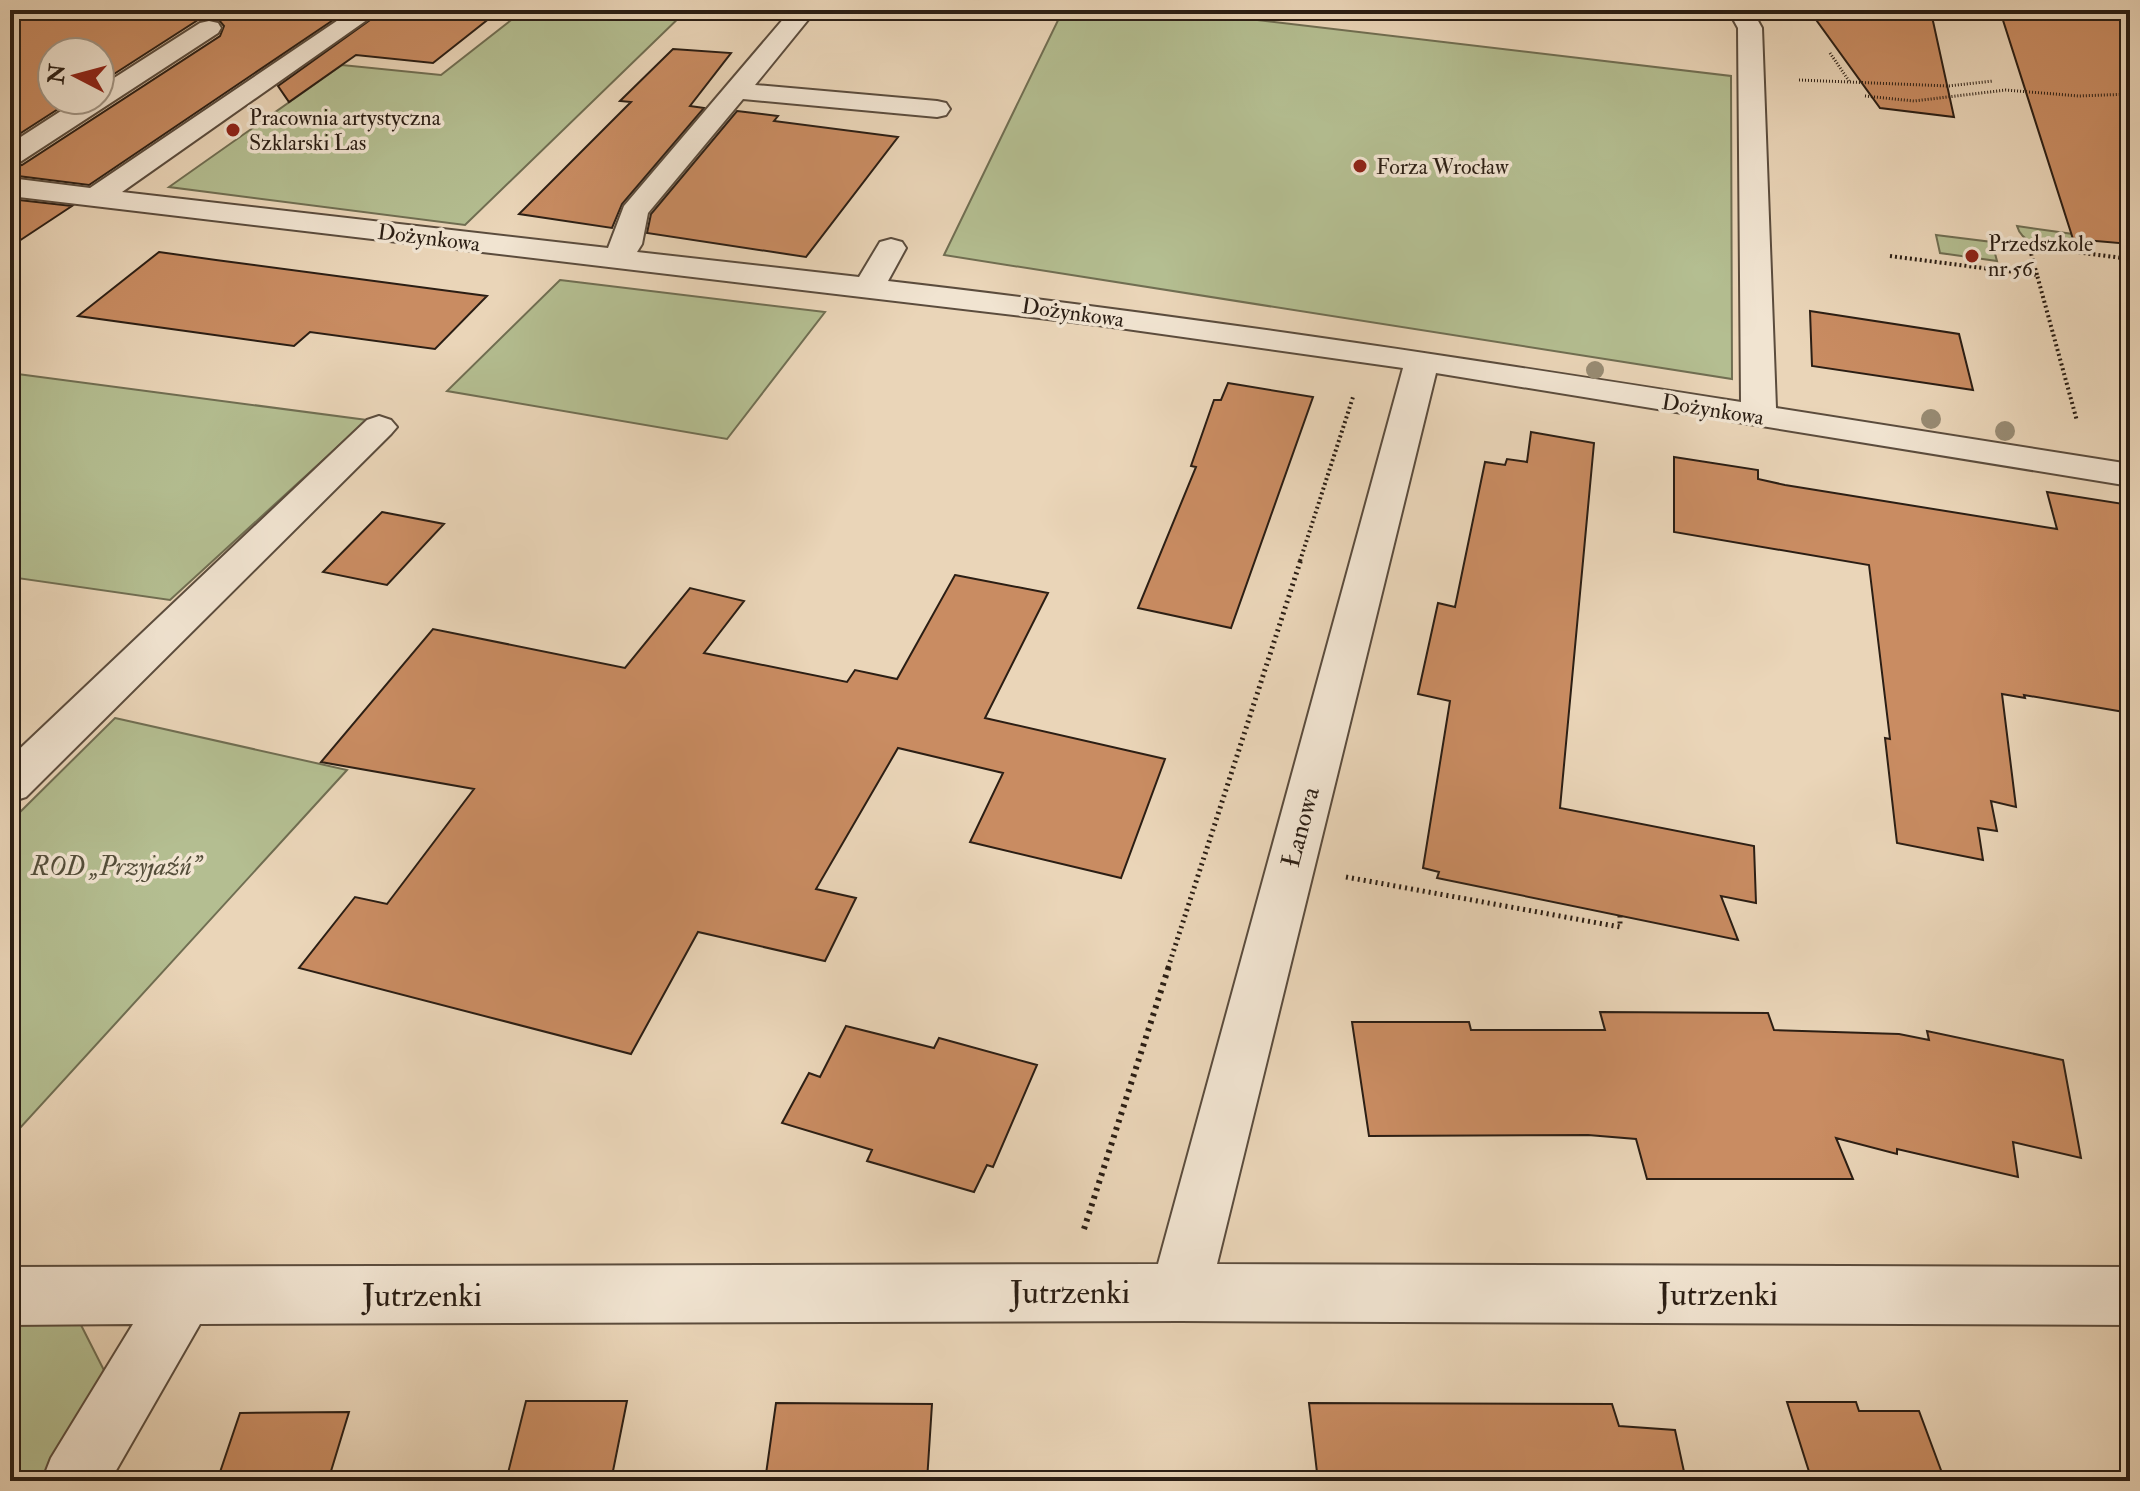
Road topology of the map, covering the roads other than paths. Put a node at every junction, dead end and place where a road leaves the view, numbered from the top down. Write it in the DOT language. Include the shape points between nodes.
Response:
graph roads {
  1 [pos="369,10"];
  2 [pos="804,10"];
  3 [pos="1740,10"];
  4 [pos="209,28"];
  5 [pos="116,87"];
  6 [pos="735,91"];
  7 [pos="937,109"];
  8 [pos="72,116"];
  9 [pos="10,156"];
  10 [pos="10,187"];
  11 [pos="95,197"];
  12 [pos="891,248"];
  13 [pos="615,259"];
  14 [pos="869,287"];
  15 [pos="1422,361"];
  16 [pos="1759,416"];
  17 [pos="379,427"];
  18 [pos="2130,475"];
  19 [pos="10,785"];
  20 [pos="1180,1292"];
  21 [pos="10,1296"];
  22 [pos="183,1296"];
  23 [pos="2130,1296"];
  24 [pos="74,1481"];
  1 -- 11 [label="street"];
  2 -- 6 [label="street"];
  3 -- 16 [label="street" via="1750,28"];
  4 -- 5 [label="street"];
  6 -- 7 [label="street"];
  6 -- 13 [label="street" via="634,212 627,244"];
  8 -- 9 [label="street"];
  10 -- 11 [label="street, Dożynkowa"];
  11 -- 13 [label="street, Dożynkowa"];
  12 -- 14 [label="street"];
  13 -- 14 [label="street, Dożynkowa"];
  14 -- 15 [label="street, Dożynkowa"];
  15 -- 16 [label="street, Dożynkowa"];
  15 -- 20 [label="street, Łanowa"];
  16 -- 18 [label="street, Dożynkowa"];
  17 -- 19 [label="street"];
  20 -- 22 [label="street, Jutrzenki"];
  20 -- 23 [label="street, Jutrzenki"];
  21 -- 22 [label="street, Jutrzenki"];
  22 -- 24 [label="street"];
}
